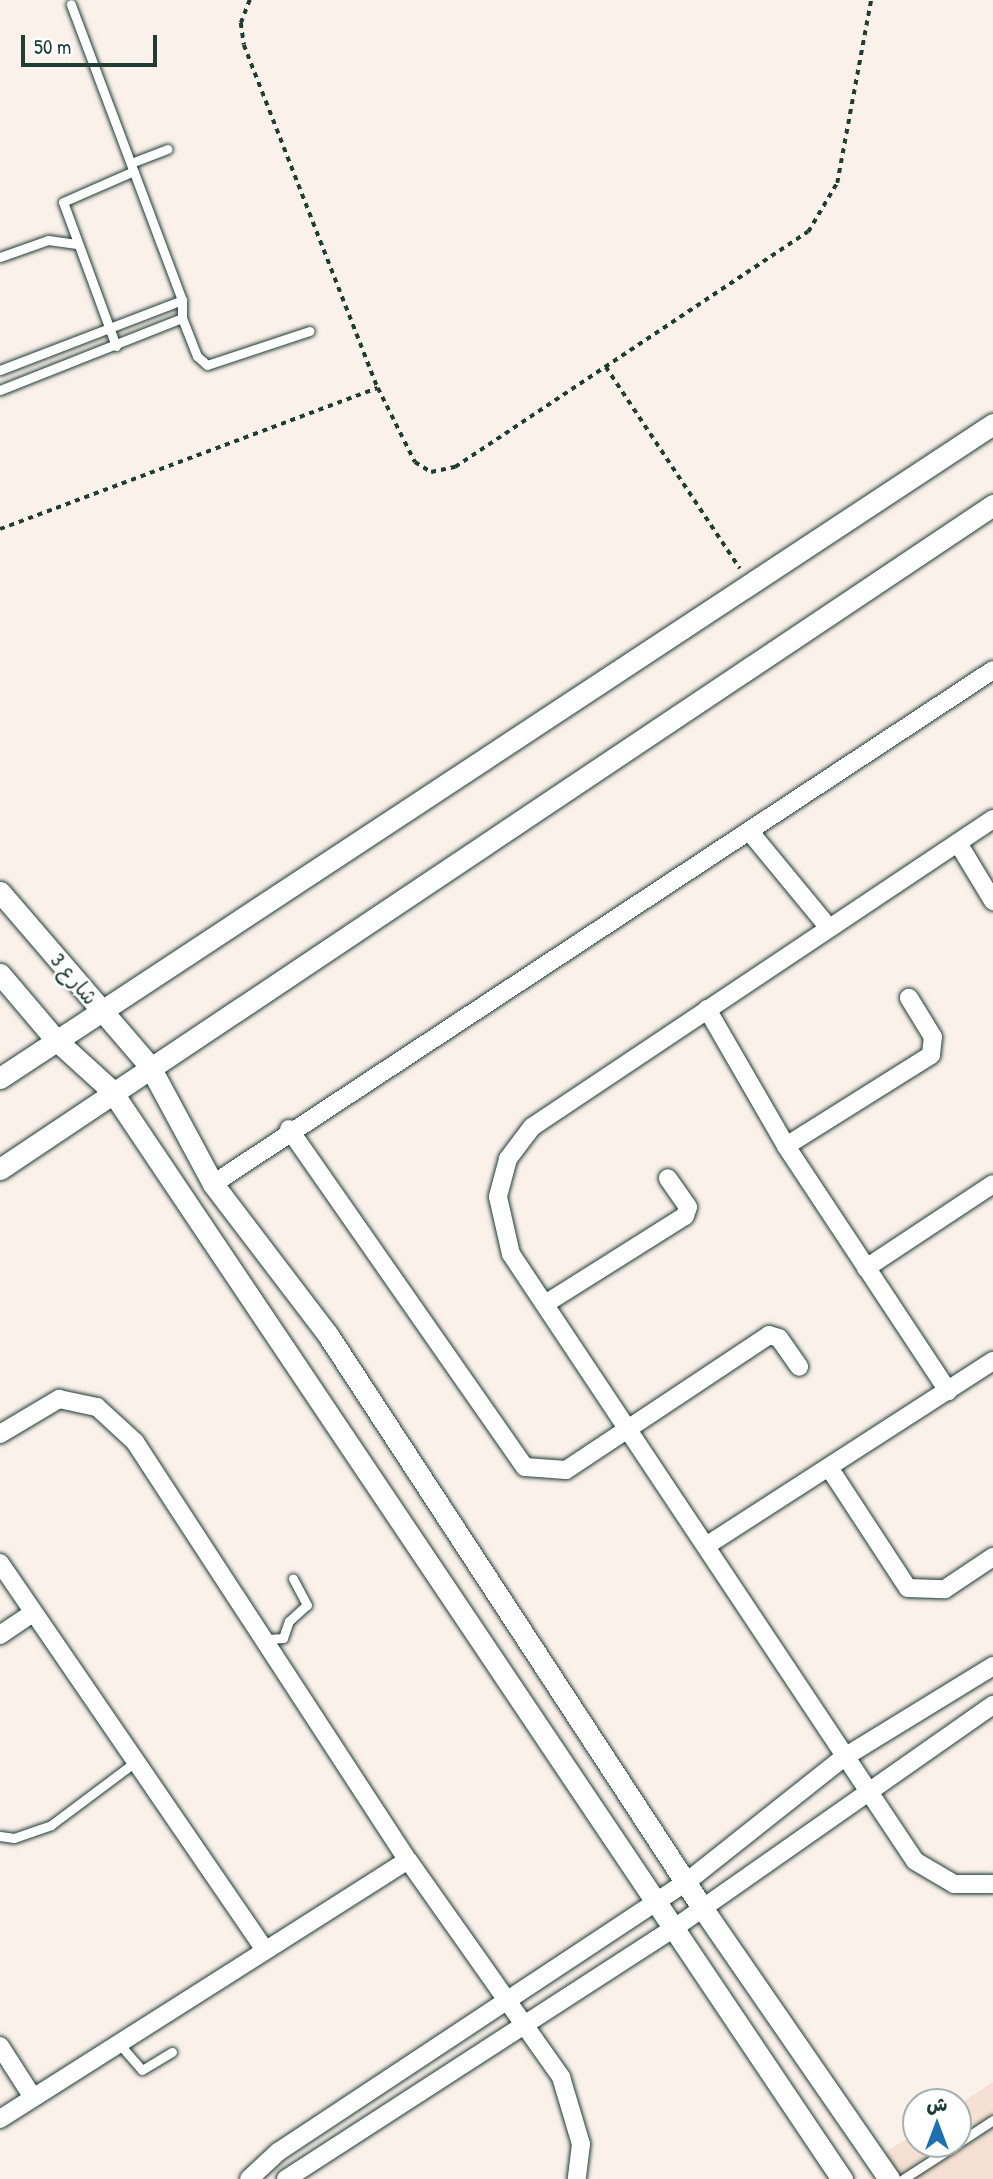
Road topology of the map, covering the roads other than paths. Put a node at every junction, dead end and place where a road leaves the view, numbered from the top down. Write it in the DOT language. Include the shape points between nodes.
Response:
graph roads {
  1 [pos="71,4"];
  2 [pos="167,149"];
  3 [pos="133,167"];
  4 [pos="77,244"];
  5 [pos="0,257"];
  6 [pos="182,300"];
  7 [pos="182,318"];
  8 [pos="109,328"];
  9 [pos="309,331"];
  10 [pos="116,346"];
  11 [pos="0,370"];
  12 [pos="0,390"];
  13 [pos="993,424"];
  14 [pos="993,505"];
  15 [pos="993,670"];
  16 [pos="993,819"];
  17 [pos="750,832"];
  18 [pos="958,843"];
  19 [pos="0,892"];
  20 [pos="993,901"];
  21 [pos="829,929"];
  22 [pos="0,974"];
  23 [pos="909,998"];
  24 [pos="707,1009"];
  25 [pos="99,1010"];
  26 [pos="56,1040"];
  27 [pos="149,1065"];
  28 [pos="0,1078"];
  29 [pos="111,1090"];
  30 [pos="289,1129"];
  31 [pos="786,1146"];
  32 [pos="0,1169"];
  33 [pos="668,1178"];
  34 [pos="213,1184"];
  35 [pos="993,1185"];
  36 [pos="866,1268"];
  37 [pos="545,1304"];
  38 [pos="993,1361"];
  39 [pos="799,1367"];
  40 [pos="948,1391"];
  41 [pos="631,1430"];
  42 [pos="0,1434"];
  43 [pos="830,1469"];
  44 [pos="709,1544"];
  45 [pos="993,1557"];
  46 [pos="0,1563"];
  47 [pos="293,1579"];
  48 [pos="33,1613"];
  49 [pos="0,1635"];
  50 [pos="268,1639"];
  51 [pos="993,1666"];
  52 [pos="993,1705"];
  53 [pos="843,1758"];
  54 [pos="134,1763"];
  55 [pos="864,1790"];
  56 [pos="0,1836"];
  57 [pos="408,1860"];
  58 [pos="689,1880"];
  59 [pos="993,1884"];
  60 [pos="656,1902"];
  61 [pos="703,1909"];
  62 [pos="673,1928"];
  63 [pos="264,1948"];
  64 [pos="508,2002"];
  65 [pos="524,2022"];
  66 [pos="0,2046"];
  67 [pos="122,2047"];
  68 [pos="172,2052"];
  69 [pos="32,2096"];
  70 [pos="0,2119"];
  71 [pos="993,2120"];
  72 [pos="972,2133"];
  73 [pos="935,2158"];
  74 [pos="249,2179"];
  75 [pos="286,2179"];
  76 [pos="577,2179"];
  77 [pos="842,2179"];
  78 [pos="889,2179"];
  79 [pos="904,2179"];
  1 -- 3 [label="lane"];
  2 -- 3 [label="lane"];
  3 -- 4 [label="lane" via="69,195 64,211"];
  3 -- 6 [label="lane"];
  4 -- 5 [label="lane" via="48,240"];
  4 -- 8 [label="lane"];
  6 -- 7 [label="lane"];
  6 -- 8 [label="lane"];
  7 -- 9 [label="lane" via="207,365"];
  7 -- 10 [label="lane"];
  8 -- 10 [label="lane"];
  8 -- 11 [label="lane"];
  10 -- 12 [label="lane"];
  13 -- 25 [label="street"];
  14 -- 27 [label="street"];
  15 -- 17 [label="street"];
  16 -- 18 [label="street"];
  17 -- 21 [label="street"];
  17 -- 30 [label="street"];
  18 -- 20 [label="street"];
  18 -- 21 [label="street"];
  19 -- 25 [label="street, شارع 3"];
  21 -- 24 [label="street"];
  22 -- 26 [label="street"];
  23 -- 31 [label="street" via="933,1037 931,1055"];
  24 -- 31 [label="street"];
  24 -- 37 [label="street" via="532,1127 508,1159 498,1197 503,1236"];
  25 -- 26 [label="street"];
  25 -- 27 [label="street, شارع 3"];
  26 -- 28 [label="street"];
  26 -- 29 [label="street"];
  27 -- 29 [label="street"];
  27 -- 34 [label="street, شارع 3"];
  29 -- 32 [label="street"];
  29 -- 60 [label="street"];
  30 -- 34 [label="street"];
  30 -- 41 [label="street" via="514,1458 538,1472 566,1470"];
  31 -- 36 [label="street"];
  33 -- 37 [label="street" via="688,1207 685,1216"];
  34 -- 58 [label="street, شارع 3" via="328,1335"];
  35 -- 36 [label="street"];
  36 -- 40 [label="street"];
  37 -- 41 [label="street"];
  38 -- 40 [label="street"];
  39 -- 41 [label="street" via="779,1338 769,1335"];
  40 -- 43 [label="street"];
  41 -- 44 [label="street"];
  42 -- 50 [label="street" via="59,1399 109,1415 135,1442"];
  43 -- 44 [label="street"];
  43 -- 45 [label="street" via="908,1588 945,1590"];
  44 -- 53 [label="street"];
  46 -- 48 [label="street"];
  47 -- 50 [label="lane" via="307,1605 289,1621 283,1638"];
  48 -- 49 [label="street"];
  48 -- 54 [label="street"];
  50 -- 57 [label="street"];
  51 -- 53 [label="street"];
  52 -- 55 [label="street"];
  53 -- 55 [label="street"];
  53 -- 58 [label="street"];
  54 -- 56 [label="lane" via="51,1825 14,1838"];
  54 -- 63 [label="street"];
  55 -- 59 [label="street" via="915,1861 933,1875 954,1884"];
  55 -- 61 [label="street"];
  57 -- 63 [label="street"];
  57 -- 64 [label="street"];
  58 -- 60 [label="street"];
  58 -- 61 [label="street, شارع 3"];
  60 -- 62 [label="street"];
  60 -- 64 [label="street"];
  61 -- 62 [label="street"];
  61 -- 78 [label="street, شارع 3"];
  62 -- 65 [label="street"];
  62 -- 77 [label="street"];
  63 -- 67 [label="street"];
  64 -- 65 [label="street"];
  64 -- 74 [label="street" via="278,2152"];
  65 -- 75 [label="street"];
  65 -- 76 [label="street" via="570,2100 581,2144"];
  66 -- 69 [label="street"];
  67 -- 68 [label="lane" via="142,2070"];
  67 -- 69 [label="street"];
  69 -- 70 [label="street"];
  71 -- 72 [label="lane"];
  73 -- 79 [label="lane"];
}
